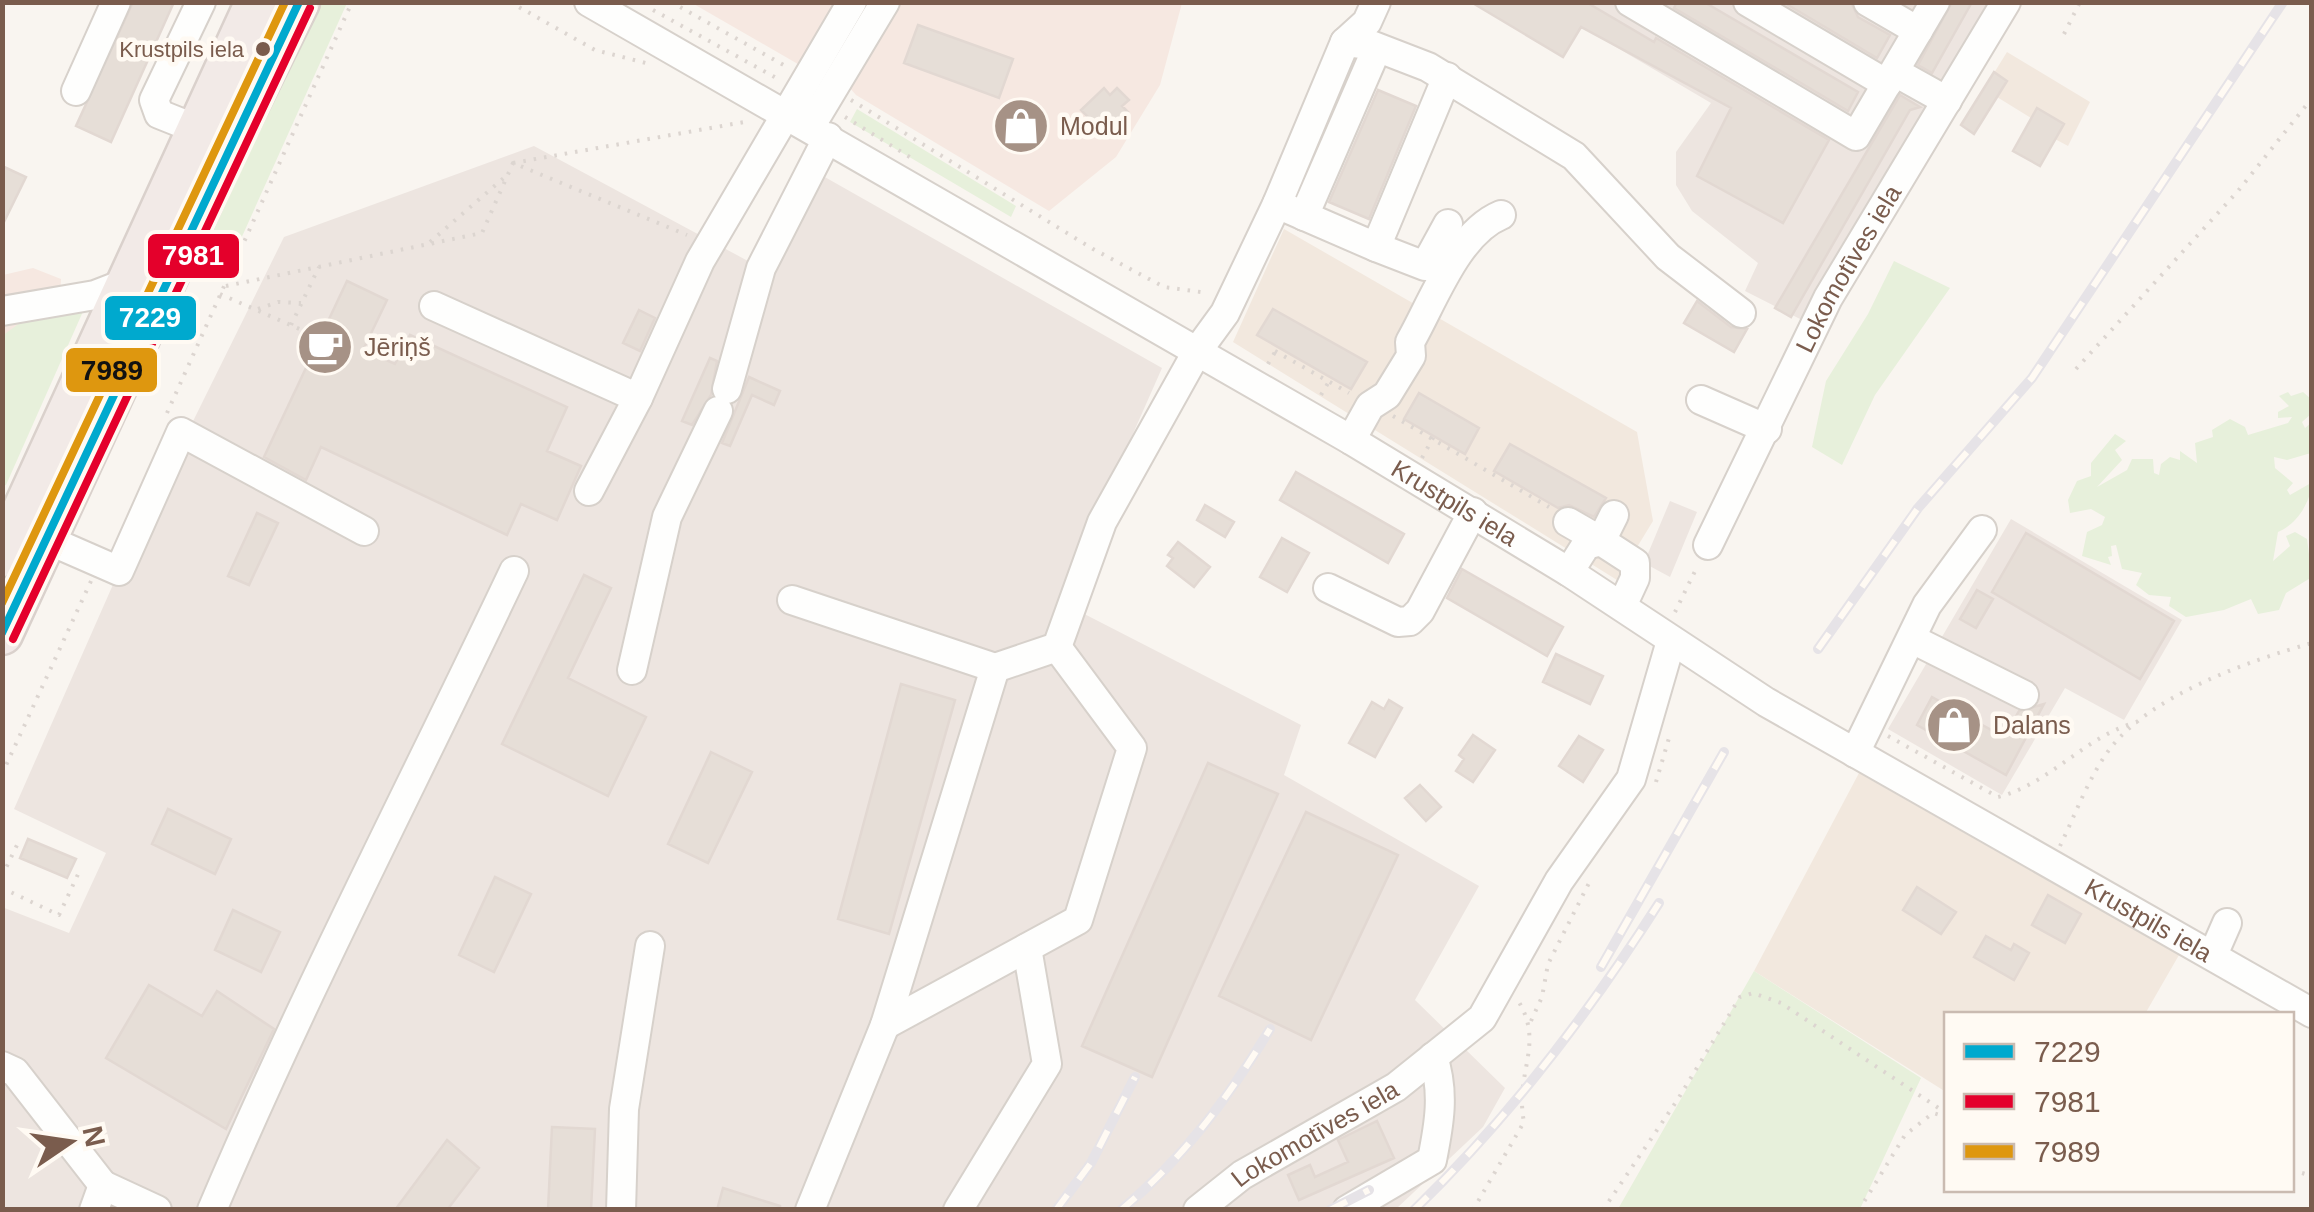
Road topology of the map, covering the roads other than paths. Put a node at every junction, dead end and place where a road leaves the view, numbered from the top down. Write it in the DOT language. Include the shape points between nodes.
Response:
graph roads {
  1 [pos="116,2"];
  2 [pos="201,2"];
  3 [pos="256,2"];
  4 [pos="298,2"];
  5 [pos="590,2"];
  6 [pos="852,2"];
  7 [pos="884,2"];
  8 [pos="1376,2"];
  9 [pos="1748,2"];
  10 [pos="1868,2"];
  11 [pos="1935,2"];
  12 [pos="2006,2"];
  13 [pos="1648,7"];
  14 [pos="619,10"];
  15 [pos="1918,31"];
  16 [pos="1345,42"];
  17 [pos="1378,48"];
  18 [pos="1448,76"];
  19 [pos="1891,78"];
  20 [pos="76,91"];
  21 [pos="1946,101"];
  22 [pos="812,106"];
  23 [pos="199,130"];
  24 [pos="1277,204"];
  25 [pos="1501,214"];
  26 [pos="1304,216"];
  27 [pos="1448,224"];
  28 [pos="1376,247"];
  29 [pos="110,289"];
  30 [pos="434,306"];
  31 [pos="2,311"];
  32 [pos="1740,313"];
  33 [pos="1198,350"];
  34 [pos="638,398"];
  35 [pos="1700,400"];
  36 [pos="1767,429"];
  37 [pos="1352,440"];
  38 [pos="589,491"];
  39 [pos="1473,512"];
  40 [pos="1614,515"];
  41 [pos="1568,522"];
  42 [pos="1982,530"];
  43 [pos="364,531"];
  44 [pos="17,536"];
  45 [pos="1600,541"];
  46 [pos="1708,545"];
  47 [pos="514,571"];
  48 [pos="1569,572"];
  49 [pos="1328,588"];
  50 [pos="792,600"];
  51 [pos="1622,606"];
  52 [pos="1671,629"];
  53 [pos="2,634"];
  54 [pos="1912,639"];
  55 [pos="1058,647"];
  56 [pos="995,668"];
  57 [pos="632,670"];
  58 [pos="2024,696"];
  59 [pos="1861,740"];
  60 [pos="2227,923"];
  61 [pos="650,946"];
  62 [pos="1026,948"];
  63 [pos="2213,956"];
  64 [pos="2312,1013"];
  65 [pos="885,1026"];
  66 [pos="1433,1057"];
  67 [pos="2,1066"];
  68 [pos="99,1197"];
  69 [pos="157,1210"];
  70 [pos="212,1210"];
  71 [pos="621,1210"];
  72 [pos="810,1210"];
  73 [pos="958,1210"];
  74 [pos="1198,1210"];
  75 [pos="1348,1210"];
  1 -- 20 [label="street"];
  2 -- 23 [label="street" via="154,100 159,114"];
  3 -- 23 [label="highway"];
  4 -- 44 [label="highway"];
  5 -- 14 [label="street, Krustpils iela"];
  6 -- 22 [label="street"];
  7 -- 22 [label="street"];
  8 -- 16 [label="street" via="1367,22"];
  9 -- 19 [label="street"];
  10 -- 15 [label="street"];
  11 -- 15 [label="street"];
  12 -- 21 [label="street, Lokomotīves iela"];
  13 -- 19 [label="street" via="1856,136"];
  14 -- 22 [label="street, Krustpils iela" via="694,62"];
  15 -- 19 [label="street"];
  16 -- 17 [label="street"];
  16 -- 24 [label="street"];
  17 -- 18 [label="street"];
  17 -- 26 [label="street"];
  18 -- 28 [label="street"];
  18 -- 32 [label="street" via="1574,156 1668,256"];
  19 -- 21 [label="street"];
  21 -- 36 [label="street, Lokomotīves iela" via="1828,298"];
  22 -- 33 [label="street, Krustpils iela"];
  22 -- 34 [label="street" via="710,244"];
  22 -- 57 [label="street" via="722,400 667,517"];
  23 -- 29 [label="highway"];
  24 -- 26 [label="street"];
  24 -- 33 [label="street" via="1225,312"];
  25 -- 37 [label="street" via="1482,222 1466,244 1410,342 1411,356"];
  26 -- 28 [label="street"];
  27 -- 28 [label="street" via="1425,266"];
  29 -- 31 [label="street"];
  29 -- 44 [label="highway"];
  30 -- 34 [label="street"];
  33 -- 37 [label="street, Krustpils iela"];
  33 -- 55 [label="street" via="1102,522"];
  34 -- 38 [label="street"];
  35 -- 36 [label="street"];
  36 -- 46 [label="street, Lokomotīves iela"];
  37 -- 39 [label="street, Krustpils iela"];
  39 -- 48 [label="street, Krustpils iela"];
  39 -- 49 [label="street" via="1410,621 1398,622"];
  40 -- 45 [label="street"];
  41 -- 45 [label="street"];
  42 -- 54 [label="street" via="1927,605"];
  43 -- 44 [label="street" via="181,432 119,570"];
  44 -- 53 [label="highway"];
  45 -- 48 [label="street" via="1586,546"];
  45 -- 51 [label="street" via="1635,564"];
  47 -- 70 [label="street" via="278,1055"];
  48 -- 51 [label="street, Krustpils iela"];
  50 -- 56 [label="street"];
  51 -- 52 [label="street, Krustpils iela"];
  52 -- 59 [label="street, Krustpils iela"];
  52 -- 66 [label="street, Lokomotīves iela" via="1631,780 1559,881 1482,1018"];
  54 -- 58 [label="street"];
  54 -- 59 [label="street"];
  55 -- 56 [label="street"];
  55 -- 62 [label="street" via="1132,748 1078,920"];
  56 -- 65 [label="street"];
  59 -- 63 [label="street, Krustpils iela"];
  60 -- 63 [label="street"];
  61 -- 71 [label="street" via="624,1108"];
  62 -- 65 [label="street"];
  62 -- 73 [label="street" via="1048,1064"];
  63 -- 64 [label="street, Krustpils iela"];
  65 -- 72 [label="street"];
  66 -- 74 [label="street, Lokomotīves iela" via="1396,1087 1242,1175"];
  66 -- 75 [label="street, Lokomotīves iela" via="1440,1122 1432,1160"];
  67 -- 68 [label="street" via="15,1072"];
  68 -- 69 [label="street"];
}
